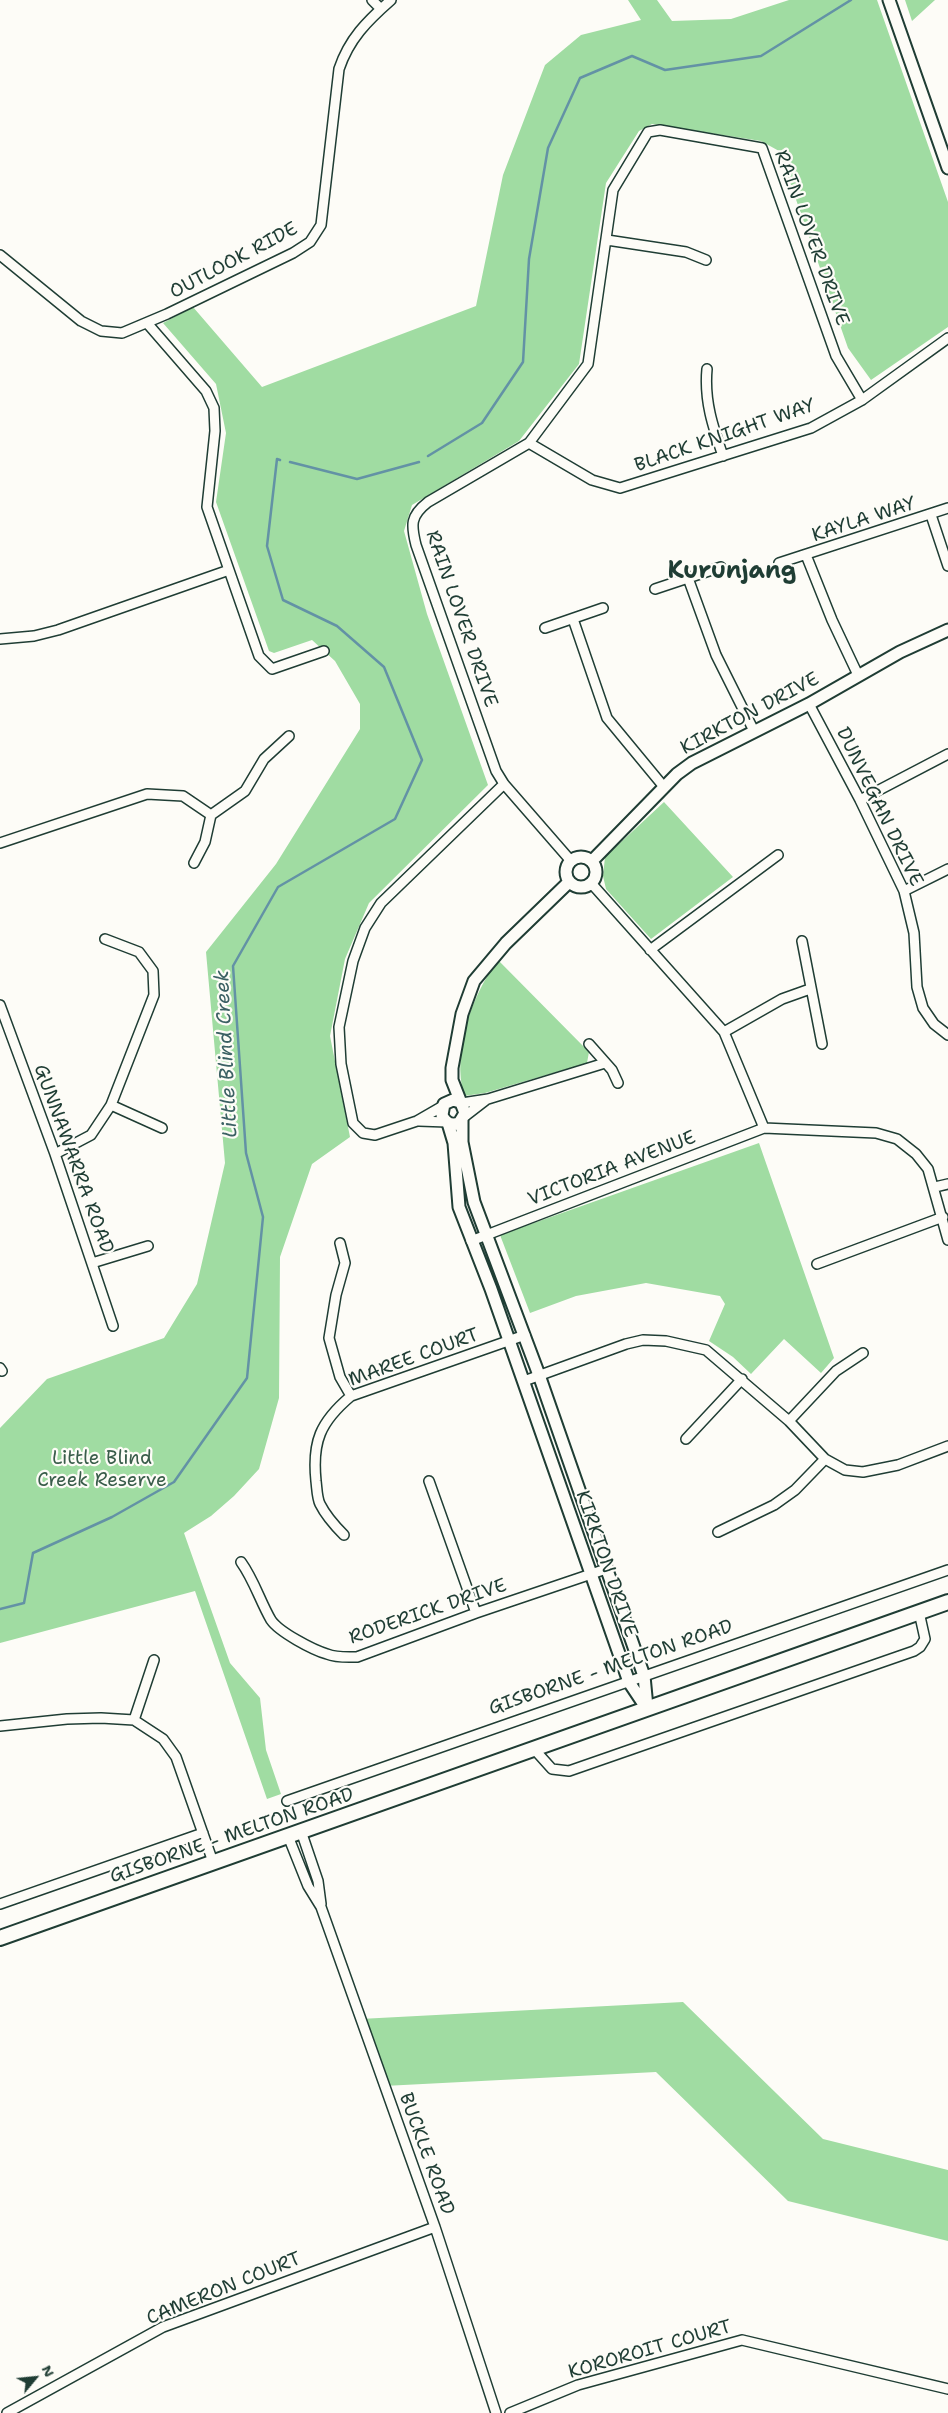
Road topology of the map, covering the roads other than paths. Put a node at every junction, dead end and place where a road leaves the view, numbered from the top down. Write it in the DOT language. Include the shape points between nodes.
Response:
graph roads {
  1 [pos="372,0"];
  2 [pos="391,0"];
  3 [pos="889,0"];
  4 [pos="380,9"];
  5 [pos="948,168"];
  6 [pos="607,240"];
  7 [pos="0,255"];
  8 [pos="706,260"];
  9 [pos="147,323"];
  10 [pos="948,338"];
  11 [pos="707,369"];
  12 [pos="862,400"];
  13 [pos="529,443"];
  14 [pos="723,456"];
  15 [pos="948,508"];
  16 [pos="931,515"];
  17 [pos="806,555"];
  18 [pos="779,563"];
  19 [pos="948,566"];
  20 [pos="721,567"];
  21 [pos="229,570"];
  22 [pos="688,578"];
  23 [pos="655,589"];
  24 [pos="603,608"];
  25 [pos="573,619"];
  26 [pos="545,628"];
  27 [pos="948,630"];
  28 [pos="0,639"];
  29 [pos="324,651"];
  30 [pos="858,675"];
  31 [pos="810,704"];
  32 [pos="754,731"];
  33 [pos="289,736"];
  34 [pos="948,754"];
  35 [pos="504,784"];
  36 [pos="664,787"];
  37 [pos="860,800"];
  38 [pos="211,815"];
  39 [pos="0,843"];
  40 [pos="778,855"];
  41 [pos="571,861"];
  42 [pos="592,861"];
  43 [pos="194,863"];
  44 [pos="948,869"];
  45 [pos="570,882"];
  46 [pos="591,883"];
  47 [pos="904,890"];
  48 [pos="104,939"];
  49 [pos="802,941"];
  50 [pos="650,950"];
  51 [pos="810,989"];
  52 [pos="0,1004"];
  53 [pos="724,1032"];
  54 [pos="948,1035"];
  55 [pos="589,1044"];
  56 [pos="822,1044"];
  57 [pos="605,1063"];
  58 [pos="452,1080"];
  59 [pos="618,1083"];
  60 [pos="488,1099"];
  61 [pos="461,1103"];
  62 [pos="111,1105"];
  63 [pos="443,1105"];
  64 [pos="463,1119"];
  65 [pos="417,1122"];
  66 [pos="447,1122"];
  67 [pos="162,1128"];
  68 [pos="764,1128"];
  69 [pos="55,1154"];
  70 [pos="948,1184"];
  71 [pos="935,1186"];
  72 [pos="943,1217"];
  73 [pos="487,1235"];
  74 [pos="948,1240"];
  75 [pos="471,1241"];
  76 [pos="340,1243"];
  77 [pos="148,1246"];
  78 [pos="92,1263"];
  79 [pos="817,1264"];
  80 [pos="113,1326"];
  81 [pos="525,1335"];
  82 [pos="509,1341"];
  83 [pos="863,1353"];
  84 [pos="539,1375"];
  85 [pos="742,1379"];
  86 [pos="524,1381"];
  87 [pos="351,1396"];
  88 [pos="789,1421"];
  89 [pos="686,1439"];
  90 [pos="948,1446"];
  91 [pos="825,1459"];
  92 [pos="429,1481"];
  93 [pos="718,1532"];
  94 [pos="344,1536"];
  95 [pos="241,1562"];
  96 [pos="606,1569"];
  97 [pos="948,1570"];
  98 [pos="591,1574"];
  99 [pos="948,1602"];
  100 [pos="919,1612"];
  101 [pos="476,1613"];
  102 [pos="154,1660"];
  103 [pos="644,1676"];
  104 [pos="629,1682"];
  105 [pos="647,1709"];
  106 [pos="134,1720"];
  107 [pos="0,1726"];
  108 [pos="534,1749"];
  109 [pos="287,1801"];
  110 [pos="203,1832"];
  111 [pos="295,1834"];
  112 [pos="213,1862"];
  113 [pos="0,1904"];
  114 [pos="321,1906"];
  115 [pos="0,1938"];
  116 [pos="435,2227"];
  117 [pos="948,2389"];
  118 [pos="7,2413"];
  119 [pos="496,2413"];
  120 [pos="510,2413"];
  1 -- 4 [label="street"];
  2 -- 4 [label="street, OUTLOOK RIDE"];
  3 -- 5 [label="street"];
  4 -- 9 [label="street, OUTLOOK RIDE" via="356,34 339,69 321,225 310,242"];
  6 -- 8 [label="street" via="686,252"];
  6 -- 12 [label="street, RAIN LOVER DRIVE" via="613,190 648,132 660,130 762,148 836,356"];
  6 -- 13 [label="street, RAIN LOVER DRIVE" via="588,364"];
  7 -- 9 [label="street, OUTLOOK RIDE" via="81,321 101,331 122,333"];
  9 -- 21 [label="street" via="206,391 214,408 215,431 207,507"];
  10 -- 12 [label="street, BLACK KNIGHT WAY"];
  11 -- 14 [label="street" via="705,393"];
  12 -- 14 [label="street, BLACK KNIGHT WAY" via="811,428"];
  13 -- 14 [label="street, BLACK KNIGHT WAY" via="592,480 620,488"];
  13 -- 35 [label="street, RAIN LOVER DRIVE" via="428,502 418,509 413,518 416,545 496,771"];
  15 -- 16 [label="street, KAYLA WAY"];
  16 -- 17 [label="street, KAYLA WAY"];
  16 -- 19 [label="street, KAYLA WAY"];
  17 -- 18 [label="street, KAYLA WAY"];
  17 -- 30 [label="street, KAYLA WAY"];
  20 -- 22 [label="street"];
  21 -- 28 [label="street" via="58,630"];
  21 -- 29 [label="street" via="259,656 272,669"];
  22 -- 23 [label="street"];
  22 -- 32 [label="street" via="716,655"];
  24 -- 25 [label="street"];
  25 -- 26 [label="street"];
  25 -- 36 [label="street" via="606,718"];
  27 -- 30 [label="street, KIRKTON DRIVE"];
  30 -- 31 [label="street, KIRKTON DRIVE"];
  31 -- 32 [label="street, KIRKTON DRIVE"];
  31 -- 37 [label="street, DUNVEGAN DRIVE"];
  32 -- 36 [label="street, KIRKTON DRIVE" via="692,763"];
  33 -- 38 [label="street" via="264,759 245,791"];
  34 -- 37 [label="street"];
  35 -- 41 [label="street, RAIN LOVER DRIVE"];
  35 -- 65 [label="street" via="381,903 365,928 353,962 339,1028 341,1064 353,1123 363,1133 375,1135"];
  36 -- 42 [label="street, KIRKTON DRIVE"];
  37 -- 47 [label="street, DUNVEGAN DRIVE"];
  38 -- 39 [label="street" via="183,796 147,794"];
  38 -- 43 [label="street" via="205,842"];
  40 -- 50 [label="street"];
  41 -- 42 [label="street" via="579,857"];
  41 -- 45 [label="street" via="566,873"];
  42 -- 46 [label="street" via="596,872"];
  44 -- 47 [label="street"];
  45 -- 46 [label="street" via="580,887"];
  45 -- 58 [label="street" via="506,942 474,981 456,1037"];
  46 -- 50 [label="street"];
  47 -- 54 [label="street, DUNVEGAN DRIVE" via="914,933 917,987 922,1008"];
  48 -- 62 [label="street" via="139,952 152,971 154,995"];
  49 -- 51 [label="street"];
  50 -- 53 [label="street"];
  51 -- 53 [label="street" via="782,999"];
  51 -- 56 [label="street"];
  52 -- 69 [label="street, GUNNAWARRA ROAD"];
  53 -- 68 [label="street"];
  55 -- 57 [label="street"];
  57 -- 59 [label="street"];
  57 -- 60 [label="street"];
  58 -- 61 [label="street"];
  58 -- 63 [label="street"];
  60 -- 61 [label="street"];
  60 -- 64 [label="street"];
  61 -- 63 [label="street" via="453,1100"];
  61 -- 64 [label="street" via="465,1110"];
  62 -- 67 [label="street"];
  62 -- 69 [label="street" via="91,1135"];
  63 -- 65 [label="street"];
  63 -- 66 [label="street" via="442,1115"];
  64 -- 66 [label="street" via="456,1124"];
  64 -- 73 [label="street, KIRKTON DRIVE" via="462,1142 470,1183"];
  65 -- 66 [label="street"];
  66 -- 75 [label="street, KIRKTON DRIVE" via="454,1143 459,1207"];
  68 -- 71 [label="street" via="876,1134 897,1139 916,1154 928,1169"];
  68 -- 73 [label="street, VICTORIA AVENUE"];
  69 -- 78 [label="street, GUNNAWARRA ROAD"];
  70 -- 71 [label="street"];
  71 -- 72 [label="street"];
  72 -- 74 [label="street"];
  72 -- 79 [label="street"];
  73 -- 75 [label="street, VICTORIA AVENUE"];
  73 -- 81 [label="street, KIRKTON DRIVE"];
  75 -- 82 [label="street, KIRKTON DRIVE"];
  76 -- 87 [label="street" via="346,1263 336,1295 330,1338 340,1377"];
  77 -- 78 [label="street"];
  78 -- 80 [label="street, GUNNAWARRA ROAD"];
  81 -- 82 [label="street, MAREE COURT"];
  81 -- 84 [label="street, KIRKTON DRIVE"];
  82 -- 86 [label="street, KIRKTON DRIVE"];
  82 -- 87 [label="street, MAREE COURT"];
  83 -- 88 [label="street" via="836,1371"];
  84 -- 85 [label="street" via="643,1340 666,1341 706,1350"];
  84 -- 86 [label="street"];
  84 -- 96 [label="street, KIRKTON DRIVE"];
  85 -- 88 [label="street"];
  85 -- 89 [label="street"];
  86 -- 98 [label="street, KIRKTON DRIVE"];
  87 -- 94 [label="street, MAREE COURT" via="336,1408 320,1432 314,1457 318,1502"];
  88 -- 91 [label="street"];
  90 -- 91 [label="street" via="898,1465 863,1472 845,1470"];
  91 -- 93 [label="street" via="795,1490 774,1505"];
  92 -- 101 [label="street"];
  95 -- 101 [label="street, RODERICK DRIVE" via="280,1630 326,1654 342,1658 358,1656"];
  96 -- 98 [label="street, RODERICK DRIVE"];
  96 -- 103 [label="street, KIRKTON DRIVE"];
  97 -- 103 [label="street, GISBORNE - MELTON ROAD"];
  98 -- 101 [label="street, RODERICK DRIVE"];
  98 -- 104 [label="street, KIRKTON DRIVE"];
  99 -- 100 [label="main road, GISBORNE - MELTON ROAD"];
  100 -- 105 [label="main road, GISBORNE - MELTON ROAD"];
  100 -- 108 [label="street" via="925,1639 914,1651 569,1771 552,1769"];
  102 -- 106 [label="street"];
  103 -- 104 [label="street, GISBORNE - MELTON ROAD"];
  103 -- 105 [label="street, KIRKTON DRIVE"];
  104 -- 105 [label="street, KIRKTON DRIVE"];
  104 -- 109 [label="street, GISBORNE - MELTON ROAD"];
  105 -- 108 [label="main road, GISBORNE - MELTON ROAD"];
  106 -- 107 [label="street" via="67,1719"];
  106 -- 110 [label="street" via="163,1739 176,1757"];
  108 -- 111 [label="main road, GISBORNE - MELTON ROAD"];
  110 -- 112 [label="street"];
  110 -- 113 [label="street, GISBORNE - MELTON ROAD"];
  111 -- 112 [label="main road, GISBORNE - MELTON ROAD"];
  111 -- 114 [label="street, BUCKLE ROAD" via="308,1886"];
  111 -- 114 [label="street, BUCKLE ROAD" via="318,1881"];
  112 -- 115 [label="main road, GISBORNE - MELTON ROAD"];
  114 -- 116 [label="street, BUCKLE ROAD"];
  116 -- 118 [label="street, CAMERON COURT" via="163,2327"];
  116 -- 119 [label="street, BUCKLE ROAD"];
  117 -- 120 [label="street, KOROROIT COURT" via="742,2340 578,2385"];
}
